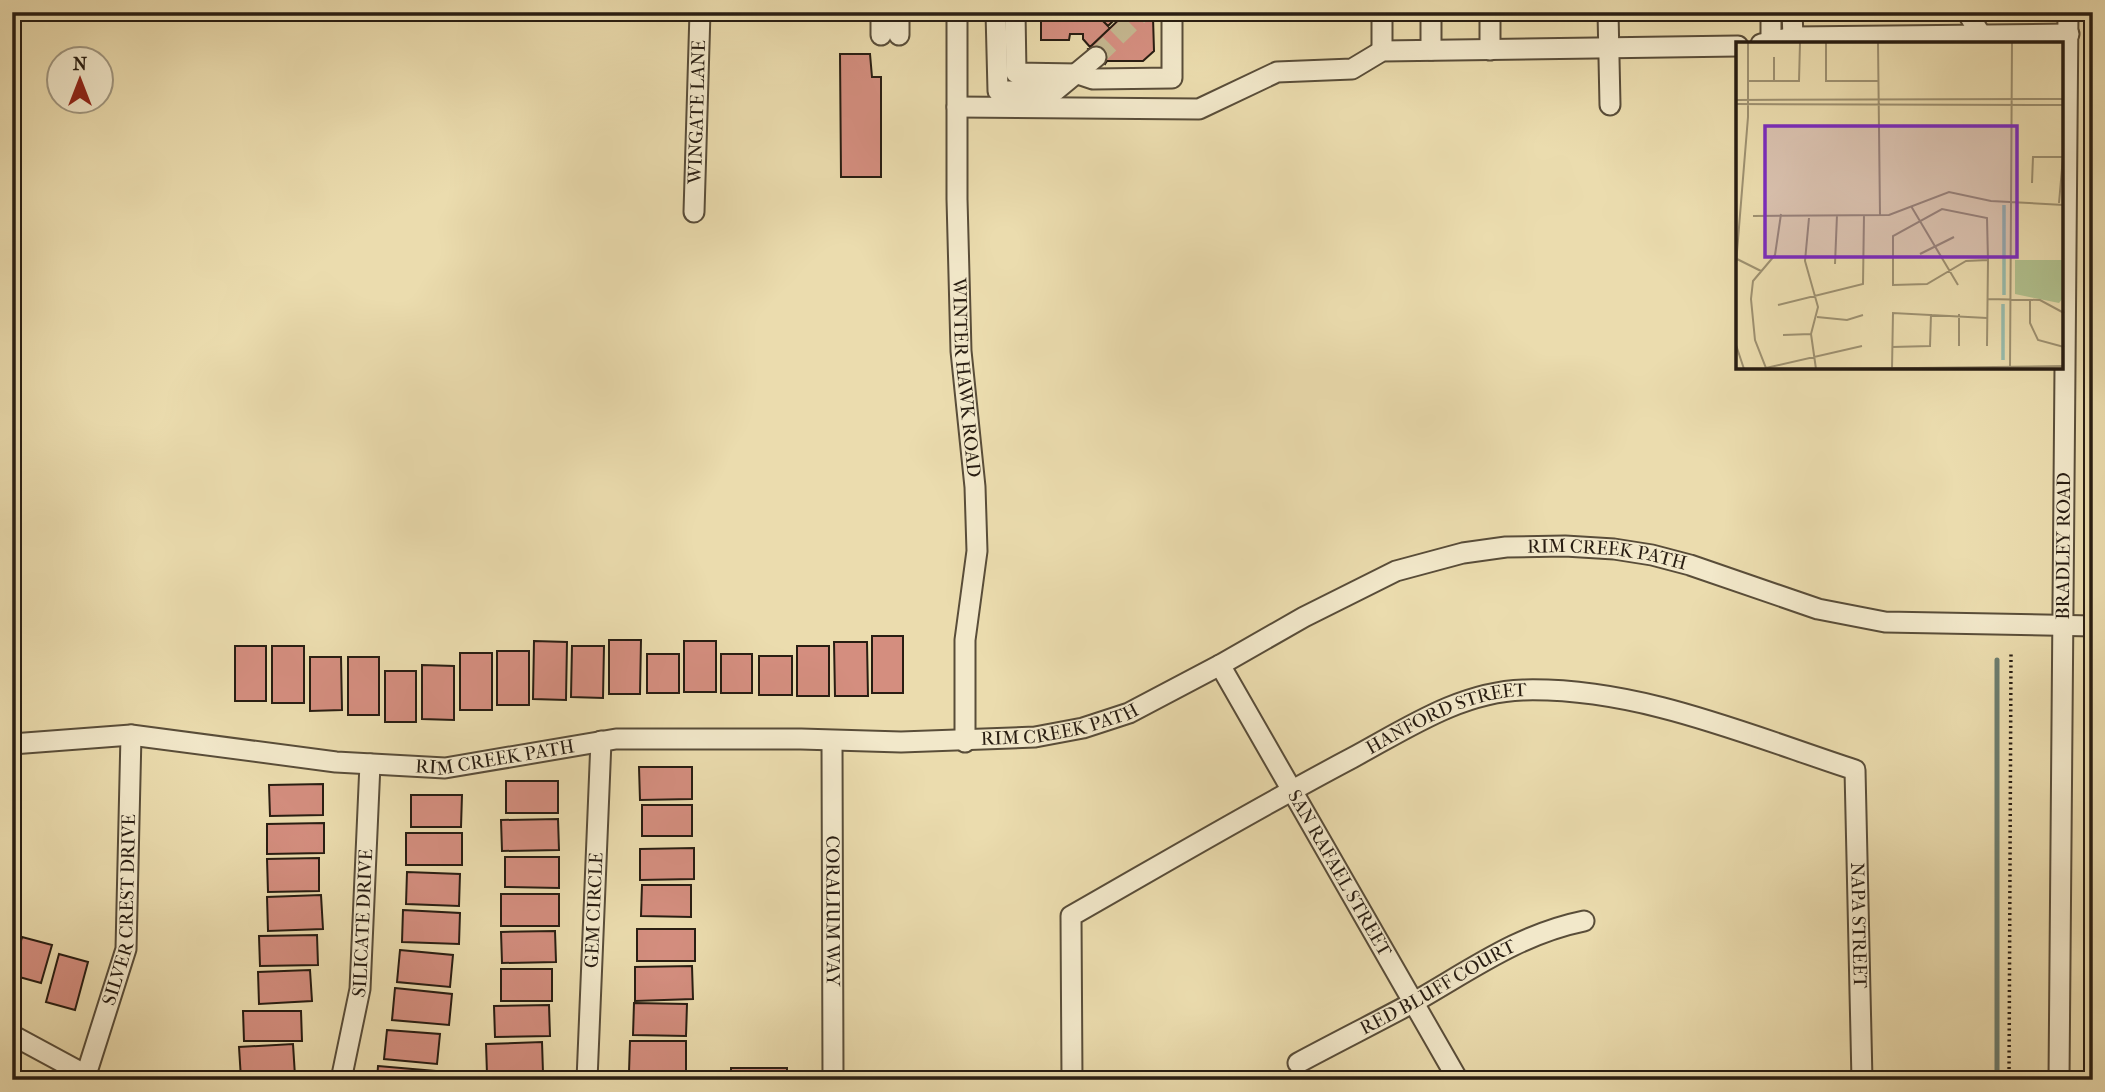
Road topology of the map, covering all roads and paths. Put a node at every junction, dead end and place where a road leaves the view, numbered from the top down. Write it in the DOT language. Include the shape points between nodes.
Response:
graph roads {
  1 [pos="701,12"];
  2 [pos="881,12"];
  3 [pos="902,12"];
  4 [pos="957,12"];
  5 [pos="996,12"];
  6 [pos="1006,12"];
  7 [pos="1015,12"];
  8 [pos="1170,12"];
  9 [pos="1382,12"];
  10 [pos="1431,12"];
  11 [pos="1490,12"];
  12 [pos="1608,12"];
  13 [pos="1771,12"];
  14 [pos="1793,12"];
  15 [pos="1967,12"];
  16 [pos="2068,12"];
  17 [pos="2069,34"];
  18 [pos="1981,35"];
  19 [pos="1793,41"];
  20 [pos="1766,42"];
  21 [pos="1736,46"];
  22 [pos="1609,48"];
  23 [pos="1431,50"];
  24 [pos="1490,50"];
  25 [pos="1382,51"];
  26 [pos="1096,57"];
  27 [pos="1078,74"];
  28 [pos="1610,105"];
  29 [pos="957,107"];
  30 [pos="694,212"];
  31 [pos="2062,626"];
  32 [pos="2093,626"];
  33 [pos="2011,653"];
  34 [pos="1220,665"];
  35 [pos="131,735"];
  36 [pos="601,741"];
  37 [pos="832,741"];
  38 [pos="965,742"];
  39 [pos="12,744"];
  40 [pos="370,764"];
  41 [pos="1855,770"];
  42 [pos="1292,790"];
  43 [pos="1584,921"];
  44 [pos="1414,1001"];
  45 [pos="12,1035"];
  46 [pos="1298,1063"];
  47 [pos="84,1077"];
  48 [pos="341,1080"];
  49 [pos="587,1080"];
  50 [pos="833,1080"];
  51 [pos="1072,1080"];
  52 [pos="1458,1080"];
  53 [pos="1862,1080"];
  54 [pos="2009,1080"];
  55 [pos="2059,1080"];
  1 -- 30 [label="street, WINGATE LANE"];
  2 -- 3 [label="street" via="890,35"];
  4 -- 29 [label="street, WINTER HAWK ROAD"];
  5 -- 27 [label="street" via="998,91 1055,92"];
  6 -- 27 [label="street" via="1007,82 1055,83"];
  7 -- 27 [label="street" via="1016,73"];
  8 -- 27 [label="street" via="1172,78 1093,79"];
  9 -- 25 [label="street"];
  10 -- 23 [label="street"];
  11 -- 24 [label="street"];
  12 -- 22 [label="street"];
  13 -- 20 [label="street"];
  14 -- 19 [label="street"];
  15 -- 18 [label="street"];
  16 -- 17 [label="street, BRADLEY ROAD"];
  17 -- 18 [label="street"];
  17 -- 31 [label="street, BRADLEY ROAD"];
  18 -- 19 [label="street"];
  21 -- 22 [label="street"];
  22 -- 24 [label="street"];
  22 -- 28 [label="street"];
  23 -- 24 [label="street"];
  23 -- 25 [label="street"];
  25 -- 29 [label="street" via="1352,69 1277,72 1199,109"];
  26 -- 27 [label="street"];
  29 -- 38 [label="street, WINTER HAWK ROAD" via="961,351 977,551 965,640"];
  31 -- 32 [label="street, RIM CREEK PATH"];
  31 -- 34 [label="street, RIM CREEK PATH" via="1885,622 1851,617 1652,555 1536,546 1463,553 1396,571"];
  31 -- 55 [label="street, BRADLEY ROAD"];
  33 -- 54 [label="path"];
  34 -- 38 [label="street, RIM CREEK PATH" via="1107,722 1035,737"];
  34 -- 42 [label="street, SAN RAFAEL STREET"];
  35 -- 39 [label="street, RIM CREEK PATH"];
  35 -- 40 [label="street, RIM CREEK PATH"];
  35 -- 47 [label="street, SILVER CREST DRIVE" via="126,949"];
  36 -- 37 [label="street, RIM CREEK PATH"];
  36 -- 40 [label="street, RIM CREEK PATH" via="445,768"];
  36 -- 49 [label="street, GEM CIRCLE"];
  37 -- 38 [label="street, RIM CREEK PATH"];
  37 -- 50 [label="street, CORALIUM WAY"];
  40 -- 48 [label="street, SILICATE DRIVE" via="359,989"];
  41 -- 42 [label="street, HANFORD STREET" via="1699,719 1597,693 1522,690 1478,695"];
  41 -- 53 [label="street, NAPA STREET"];
  42 -- 44 [label="street, SAN RAFAEL STREET"];
  42 -- 51 [label="street, HANFORD STREET" via="1071,916"];
  43 -- 44 [label="street, RED BLUFF COURT" via="1521,940"];
  44 -- 46 [label="street, RED BLUFF COURT"];
  44 -- 52 [label="street, SAN RAFAEL STREET"];
  45 -- 47 [label="street"];
}
